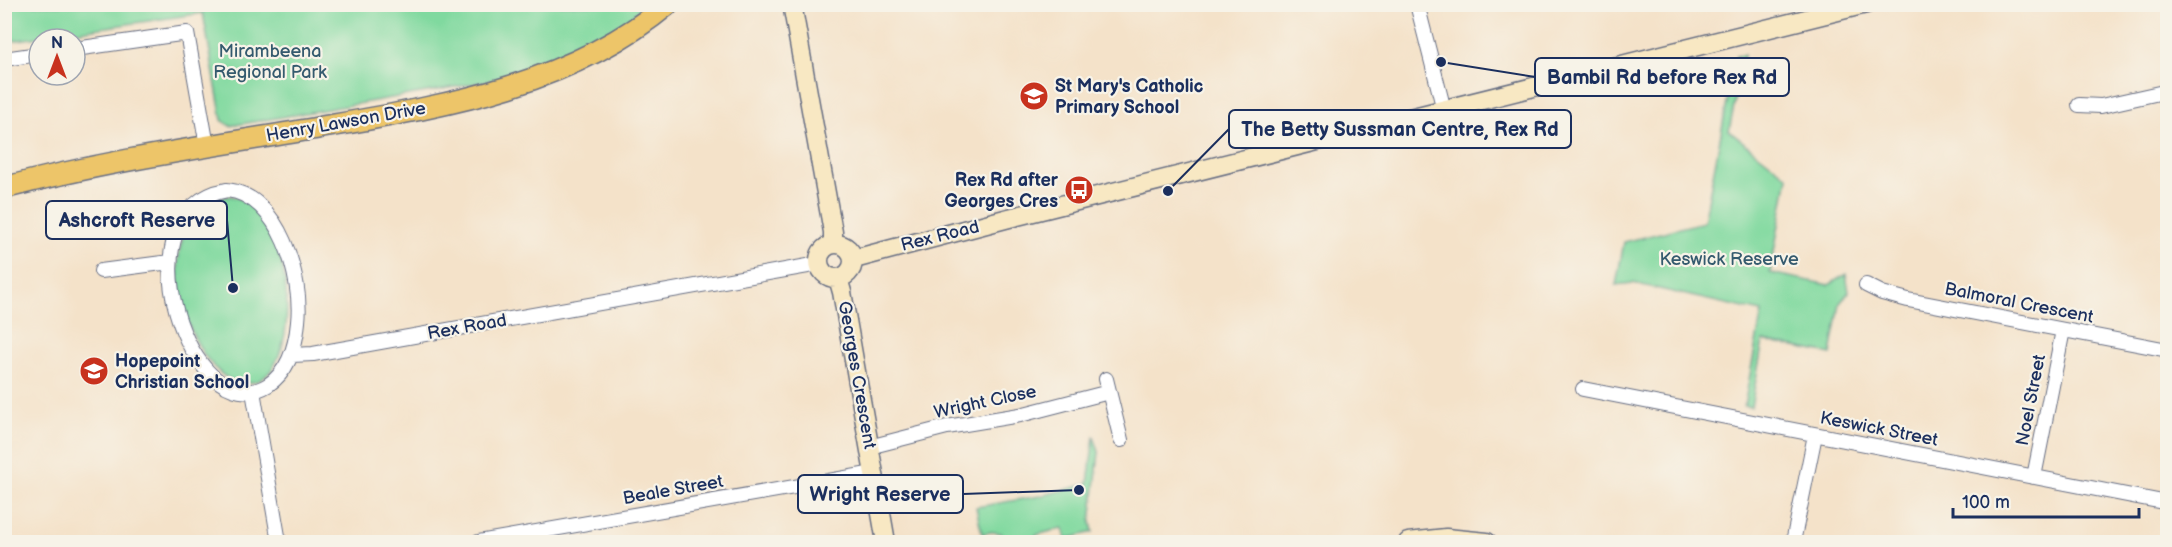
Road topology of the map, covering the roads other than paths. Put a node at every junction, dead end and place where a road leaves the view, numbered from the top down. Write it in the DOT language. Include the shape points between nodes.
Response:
graph roads {
  1 [pos="668,4"];
  2 [pos="792,4"];
  3 [pos="1418,4"];
  4 [pos="1866,4"];
  5 [pos="87,47"];
  6 [pos="27,56"];
  7 [pos="4,59"];
  8 [pos="2168,91"];
  9 [pos="2079,105"];
  10 [pos="1444,110"];
  11 [pos="207,146"];
  12 [pos="4,188"];
  13 [pos="833,243"];
  14 [pos="854,259"];
  15 [pos="170,262"];
  16 [pos="819,264"];
  17 [pos="101,271"];
  18 [pos="838,278"];
  19 [pos="1866,285"];
  20 [pos="2063,330"];
  21 [pos="2168,350"];
  22 [pos="292,355"];
  23 [pos="1583,389"];
  24 [pos="253,391"];
  25 [pos="1815,435"];
  26 [pos="1121,440"];
  27 [pos="869,447"];
  28 [pos="874,473"];
  29 [pos="2034,477"];
  30 [pos="2168,503"];
  31 [pos="279,543"];
  32 [pos="479,543"];
  33 [pos="886,543"];
  34 [pos="972,543"];
  35 [pos="993,543"];
  36 [pos="1408,543"];
  37 [pos="1487,543"];
  38 [pos="1793,543"];
  1 -- 11 [label="main road, Henry Lawson Drive" via="585,59 516,85 417,109"];
  2 -- 13 [label="street"];
  3 -- 10 [label="street"];
  4 -- 10 [label="street, Rex Road"];
  5 -- 11 [label="street" via="187,33"];
  6 -- 7 [label="street"];
  8 -- 9 [label="street" via="2101,106"];
  10 -- 14 [label="street, Rex Road"];
  11 -- 12 [label="main road, Henry Lawson Drive"];
  13 -- 14 [label="street" via="844,245"];
  13 -- 16 [label="street" via="822,251"];
  14 -- 18 [label="street" via="850,272"];
  15 -- 17 [label="street"];
  15 -- 22 [label="street" via="180,226 202,199 227,190 250,196 270,217 292,264 299,304"];
  15 -- 24 [label="street" via="177,316 201,365 215,380 232,389"];
  16 -- 18 [label="street" via="828,276"];
  16 -- 22 [label="street, Rex Road"];
  18 -- 27 [label="street, Georges Crescent"];
  19 -- 20 [label="street, Balmoral Crescent" via="1908,300"];
  20 -- 21 [label="street, Balmoral Crescent"];
  20 -- 29 [label="street, Noel Street"];
  22 -- 24 [label="street" via="274,381"];
  23 -- 25 [label="street, Keswick Street"];
  24 -- 31 [label="street"];
  25 -- 29 [label="street, Keswick Street"];
  25 -- 38 [label="street"];
  26 -- 27 [label="street, Wright Close" via="1107,386 1020,415"];
  27 -- 28 [label="street, Georges Crescent"];
  28 -- 32 [label="street, Beale Street"];
  28 -- 33 [label="street, Georges Crescent"];
  29 -- 30 [label="street, Keswick Street"];
  34 -- 35 [label="street"];
  36 -- 37 [label="street" via="1446,538"];
}
